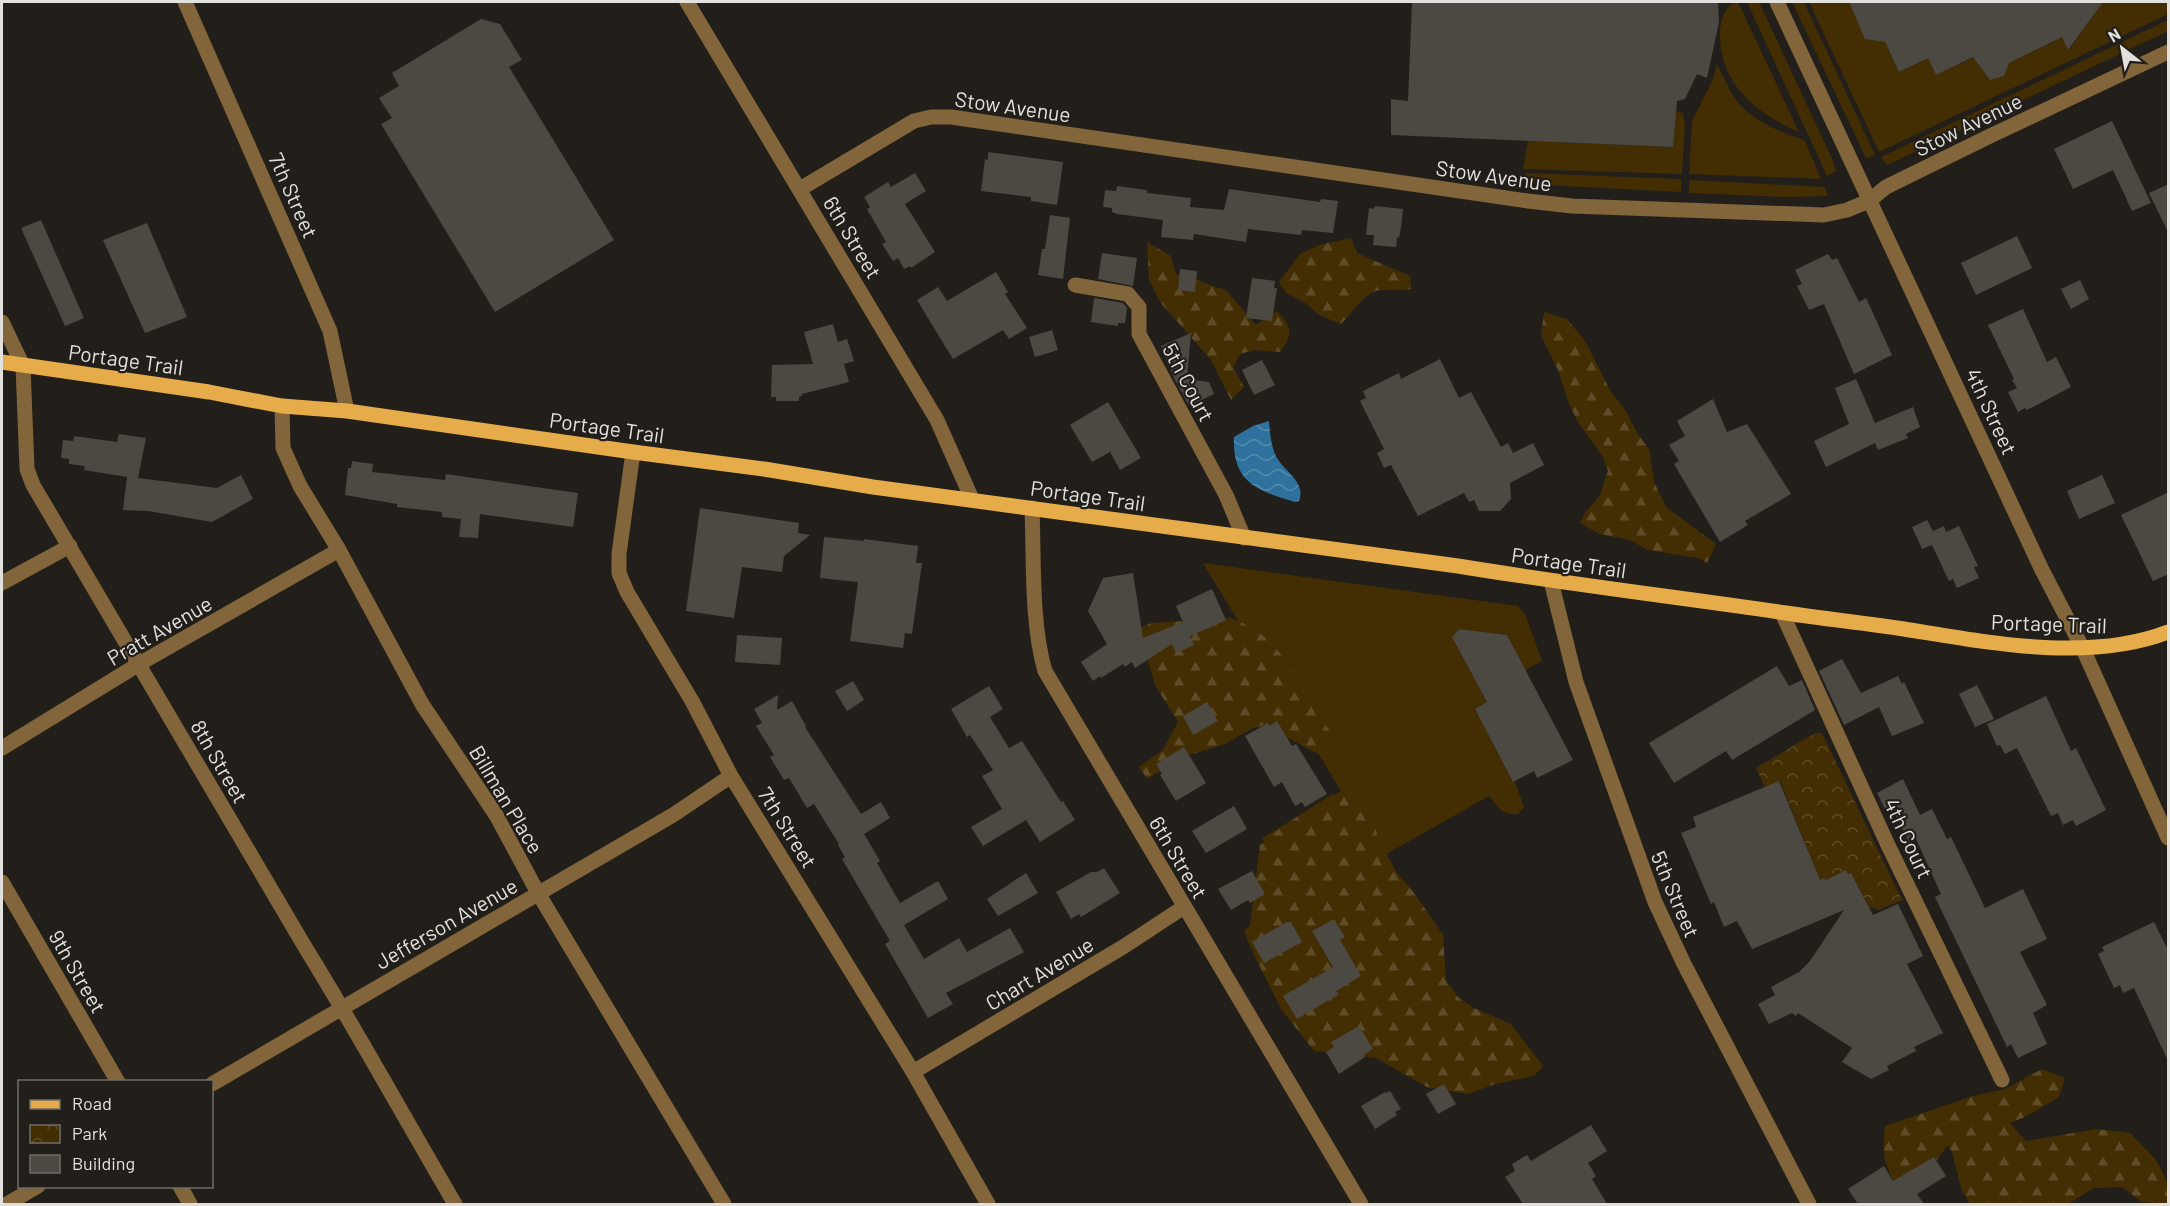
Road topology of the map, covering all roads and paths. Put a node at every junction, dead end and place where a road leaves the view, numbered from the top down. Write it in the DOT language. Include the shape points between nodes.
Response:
graph roads {
  1 [pos="185,2"];
  2 [pos="687,2"];
  3 [pos="1777,2"];
  4 [pos="2169,52"];
  5 [pos="800,189"];
  6 [pos="1869,201"];
  7 [pos="1075,285"];
  8 [pos="2,322"];
  9 [pos="2,363"];
  10 [pos="23,366"];
  11 [pos="282,406"];
  12 [pos="347,411"];
  13 [pos="633,452"];
  14 [pos="972,499"];
  15 [pos="1032,508"];
  16 [pos="1244,538"];
  17 [pos="70,546"];
  18 [pos="339,550"];
  19 [pos="1551,581"];
  20 [pos="2,583"];
  21 [pos="1782,613"];
  22 [pos="2169,632"];
  23 [pos="2083,649"];
  24 [pos="139,664"];
  25 [pos="2,748"];
  26 [pos="732,776"];
  27 [pos="2169,838"];
  28 [pos="2,882"];
  29 [pos="538,893"];
  30 [pos="1184,907"];
  31 [pos="342,1007"];
  32 [pos="913,1072"];
  33 [pos="117,1080"];
  34 [pos="2002,1080"];
  35 [pos="213,1083"];
  36 [pos="35,1188"];
  37 [pos="181,1188"];
  38 [pos="7,1204"];
  39 [pos="190,1204"];
  40 [pos="455,1204"];
  41 [pos="724,1204"];
  42 [pos="988,1204"];
  43 [pos="1361,1204"];
  44 [pos="1809,1204"];
  1 -- 12 [label="street, 7th Street" via="330,331"];
  2 -- 5 [label="street, 6th Street"];
  3 -- 6 [label="street, 4th Street"];
  4 -- 6 [label="street, Stow Avenue" via="1886,187"];
  5 -- 6 [label="street, Stow Avenue" via="914,121 951,117 1572,206 1814,216 1841,212"];
  5 -- 14 [label="street, 6th Street" via="937,420"];
  6 -- 23 [label="street, 4th Street"];
  7 -- 16 [label="street, 5th Court" via="1128,294 1139,307 1139,334 1226,495"];
  8 -- 10 [label="street, 8th Street"];
  9 -- 10 [label="main road, Portage Trail"];
  10 -- 11 [label="main road, Portage Trail"];
  10 -- 17 [label="street, 8th Street" via="27,469"];
  11 -- 12 [label="main road, Portage Trail"];
  11 -- 18 [label="street, Billman Place" via="283,448 300,486"];
  12 -- 13 [label="main road, Portage Trail"];
  13 -- 14 [label="main road, Portage Trail"];
  13 -- 26 [label="street, 7th Street" via="619,573"];
  14 -- 15 [label="main road, Portage Trail"];
  15 -- 16 [label="main road, Portage Trail"];
  15 -- 30 [label="street, 6th Street" via="1037,626 1045,671"];
  16 -- 19 [label="main road, Portage Trail"];
  17 -- 20 [label="street"];
  17 -- 24 [label="street, 8th Street"];
  18 -- 24 [label="street, Pratt Avenue"];
  18 -- 29 [label="street, Billman Place" via="422,704 496,815"];
  19 -- 21 [label="main road, Portage Trail"];
  19 -- 44 [label="street, 5th Street" via="1576,682 1655,902"];
  21 -- 23 [label="main road, Portage Trail" via="1984,642"];
  21 -- 34 [label="street, 4th Court" via="1887,843"];
  22 -- 23 [label="main road, Portage Trail" via="2120,646"];
  23 -- 27 [label="street, 4th Street"];
  24 -- 25 [label="street, Pratt Avenue"];
  24 -- 31 [label="street, 8th Street"];
  26 -- 29 [label="street, Jefferson Avenue"];
  26 -- 32 [label="street, 7th Street"];
  28 -- 33 [label="street, 9th Street"];
  29 -- 31 [label="street, Jefferson Avenue"];
  29 -- 41 [label="street, Billman Place"];
  30 -- 32 [label="street, Chart Avenue"];
  30 -- 43 [label="street, 6th Street"];
  31 -- 35 [label="street, Jefferson Avenue"];
  31 -- 40 [label="street, 8th Street"];
  32 -- 42 [label="street, 7th Street"];
  36 -- 38 [label="street"];
  37 -- 39 [label="street"];
}
